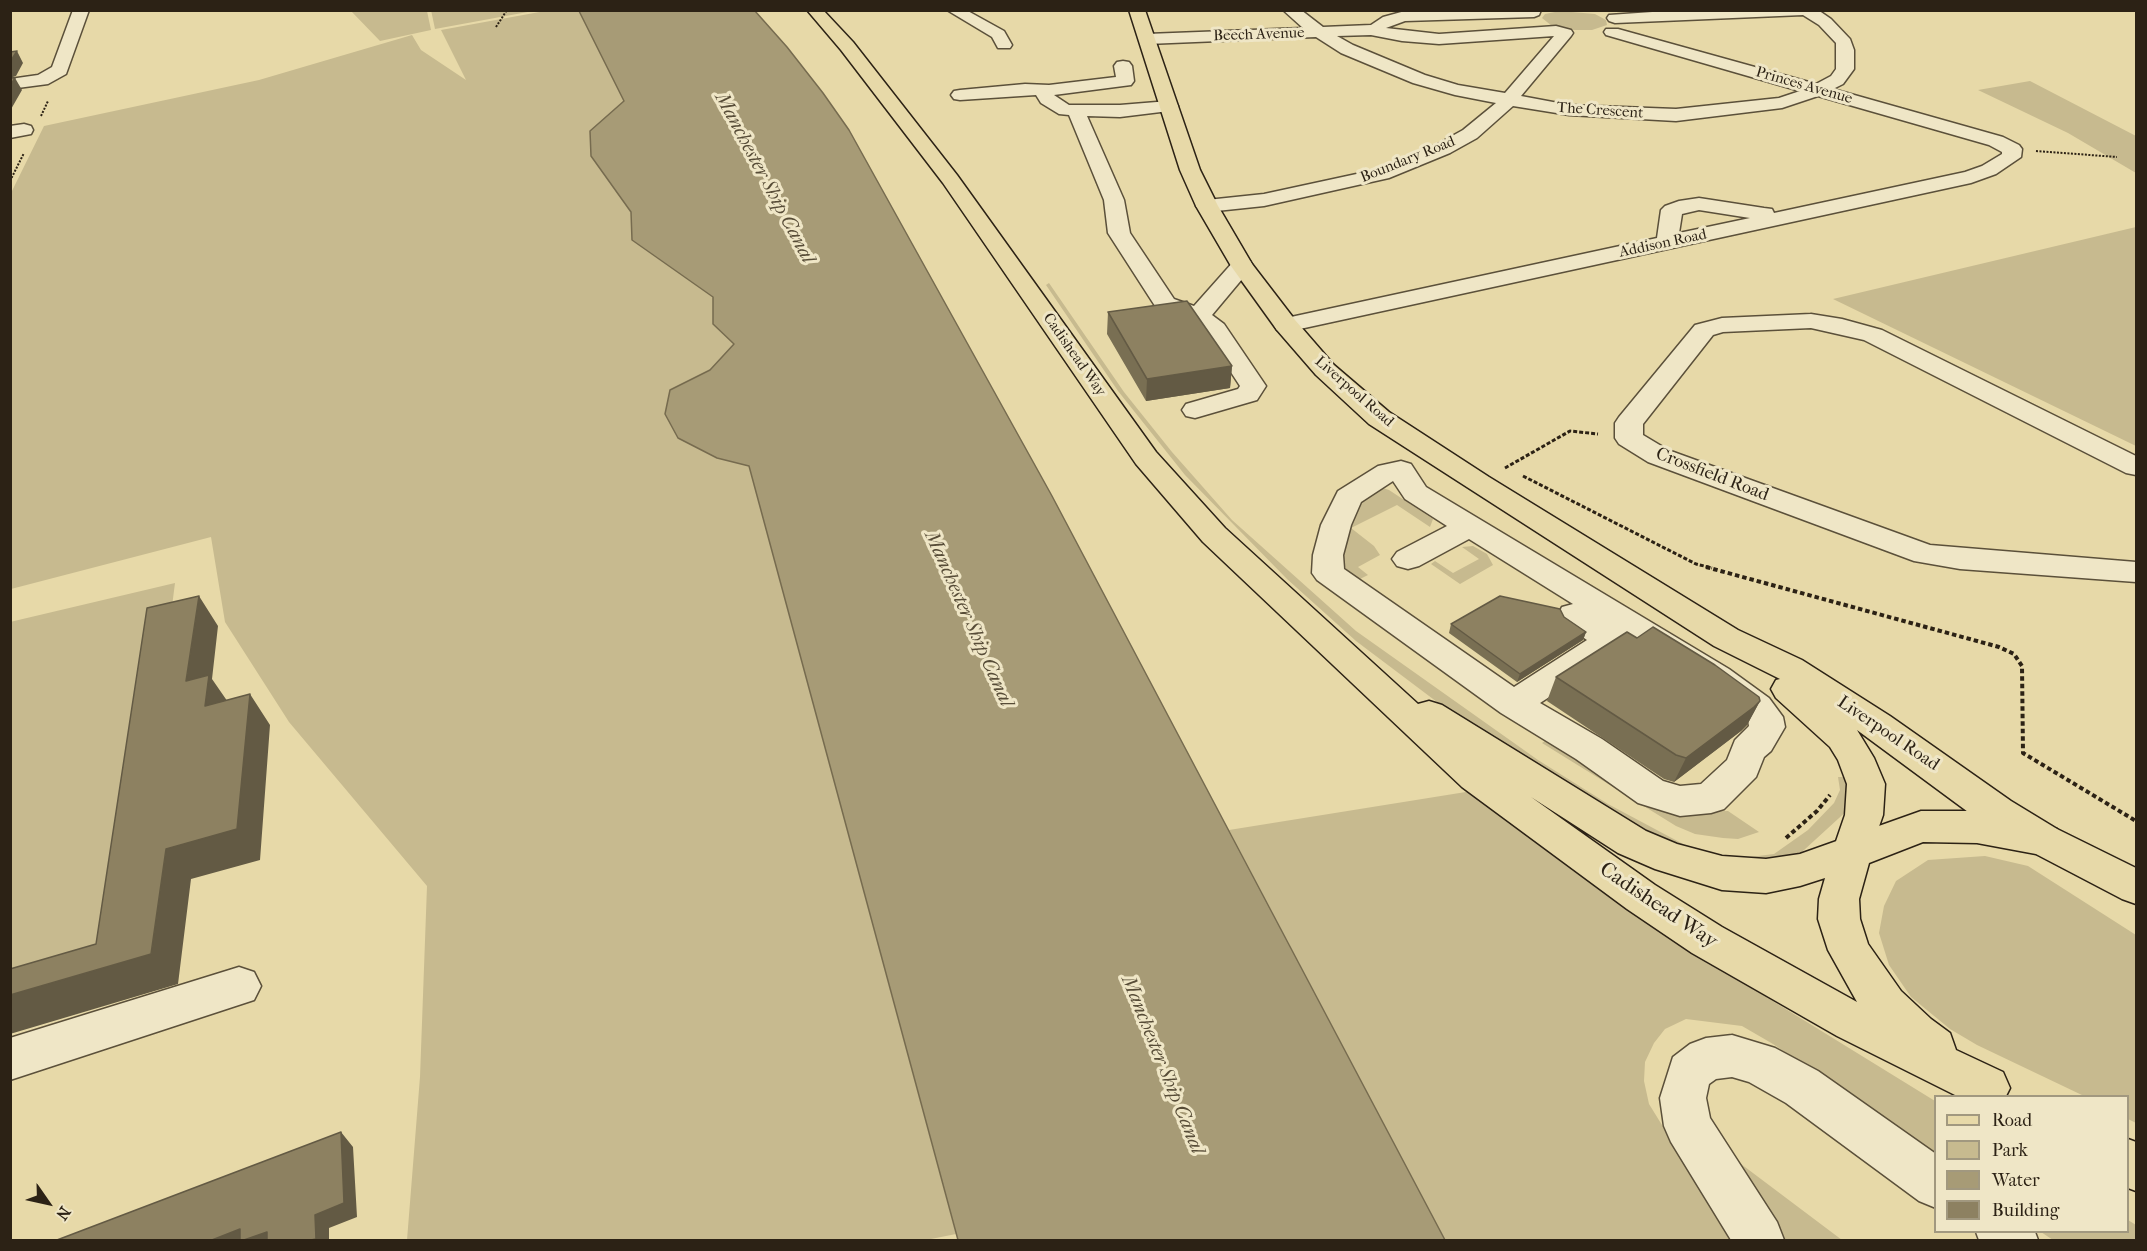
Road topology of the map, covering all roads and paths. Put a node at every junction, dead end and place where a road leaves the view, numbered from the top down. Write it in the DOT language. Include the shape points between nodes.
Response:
graph roads {
  1 [pos="81,10"];
  2 [pos="507,10"];
  3 [pos="814,10"];
  4 [pos="954,10"];
  5 [pos="1137,10"];
  6 [pos="1290,10"];
  7 [pos="1805,10"];
  8 [pos="1536,11"];
  9 [pos="496,27"];
  10 [pos="1371,30"];
  11 [pos="1318,32"];
  12 [pos="1568,33"];
  13 [pos="1147,39"];
  14 [pos="1008,40"];
  15 [pos="1123,66"];
  16 [pos="10,84"];
  17 [pos="1049,90"];
  18 [pos="1819,90"];
  19 [pos="960,95"];
  20 [pos="1507,101"];
  21 [pos="1168,106"];
  22 [pos="1077,110"];
  23 [pos="2004,145"];
  24 [pos="2117,156"];
  25 [pos="1207,206"];
  26 [pos="1781,218"];
  27 [pos="1667,243"];
  28 [pos="1242,266"];
  29 [pos="1198,316"];
  30 [pos="1286,325"];
  31 [pos="1195,410"];
  32 [pos="1629,438"];
  33 [pos="1435,454"];
  34 [pos="1507,467"];
  35 [pos="2136,467"];
  36 [pos="1401,470"];
  37 [pos="1479,483"];
  38 [pos="1469,527"];
  39 [pos="1509,552"];
  40 [pos="1408,559"];
  41 [pos="2136,572"];
  42 [pos="1726,638"];
  43 [pos="1364,673"];
  44 [pos="1513,704"];
  45 [pos="2136,821"];
  46 [pos="2043,840"];
  47 [pos="1852,853"];
  48 [pos="2136,887"];
  49 [pos="239,986"];
  50 [pos="10,1059"];
  51 [pos="1995,1092"];
  52 [pos="1934,1183"];
  53 [pos="1760,1240"];
  1 -- 16 [label="street" via="60,70 43,84"];
  2 -- 9 [label="path"];
  3 -- 43 [label="main road, Cadishead Way" via="847,46 950,179 1146,458 1214,535"];
  4 -- 14 [label="street"];
  5 -- 13 [label="main road, Liverpool Road"];
  6 -- 11 [label="street, The Crescent"];
  7 -- 18 [label="street, The Crescent" via="1825,22 1844,42 1846,50 1845,69 1837,80"];
  7 -- 18 [label="street, Princes Avenue" via="1607,24"];
  8 -- 10 [label="street, Beech Avenue" via="1405,16"];
  8 -- 12 [label="street" via="1531,17 1534,22"];
  10 -- 11 [label="street, Beech Avenue"];
  10 -- 12 [label="street, Beech Avenue" via="1439,39"];
  11 -- 13 [label="street, Beech Avenue"];
  11 -- 20 [label="street, The Crescent" via="1419,79"];
  12 -- 20 [label="street, Boundary Road"];
  13 -- 21 [label="main road, Liverpool Road"];
  15 -- 17 [label="street" via="1125,81"];
  17 -- 19 [label="street"];
  17 -- 22 [label="street" via="1047,99 1065,110"];
  18 -- 20 [label="street, The Crescent" via="1762,107 1676,115 1569,110"];
  18 -- 23 [label="street, Princes Avenue"];
  20 -- 25 [label="street, Boundary Road" via="1470,134 1382,174 1303,192"];
  21 -- 22 [label="street"];
  21 -- 25 [label="main road, Liverpool Road"];
  22 -- 29 [label="street" via="1114,200 1119,233 1165,304"];
  23 -- 24 [label="path"];
  23 -- 26 [label="street, Addison Road" via="2011,156 1971,177"];
  25 -- 28 [label="main road, Liverpool Road"];
  26 -- 27 [label="street, Addison Road"];
  26 -- 27 [label="street" via="1686,205 1672,210"];
  27 -- 30 [label="street, Addison Road"];
  28 -- 29 [label="street"];
  28 -- 30 [label="main road, Liverpool Road"];
  29 -- 31 [label="street" via="1215,329 1253,386 1248,394"];
  30 -- 33 [label="main road, Liverpool Road" via="1325,370 1379,418"];
  32 -- 34 [label="path" via="1570,431"];
  32 -- 35 [label="street" via="1629,423 1638,409 1704,330 1722,325 1811,321 1873,335"];
  32 -- 41 [label="street, Crossfield Road" via="1658,456 1924,554 1959,560"];
  33 -- 36 [label="street"];
  33 -- 37 [label="main road, Liverpool Road"];
  34 -- 37 [label="path"];
  34 -- 45 [label="path" via="1696,564 2014,654 2022,666 2023,753"];
  36 -- 38 [label="street" via="1415,494"];
  36 -- 44 [label="street" via="1388,472 1348,497 1328,555 1328,573"];
  37 -- 42 [label="main road, Liverpool Road"];
  38 -- 39 [label="street"];
  38 -- 40 [label="street"];
  39 -- 44 [label="street" via="1517,577 1611,640"];
  39 -- 44 [label="street" via="1740,693 1765,717 1767,727 1728,784 1711,798 1680,801 1651,793 1589,749"];
  42 -- 46 [label="main road, Liverpool Road" via="1790,669"];
  42 -- 47 [label="main road, Liverpool Road" via="1822,717 1843,737 1856,758 1866,784 1864,815"];
  43 -- 47 [label="main road, Cadishead Way" via="1632,842 1669,858 1722,873 1766,876"];
  43 -- 51 [label="main road, Cadishead Way" via="1474,777 1650,903 1707,940 1853,1022"];
  46 -- 47 [label="main road, Cadishead Way" via="1977,827 1921,826"];
  46 -- 48 [label="main road"];
  47 -- 51 [label="main road, Liverpool Road" via="1839,899 1839,920 1849,950 1866,979 1915,1034"];
  49 -- 50 [label="street"];
  52 -- 53 [label="street" via="1802,1087 1759,1063 1732,1056 1707,1059 1689,1072 1683,1098 1688,1126"];
}
